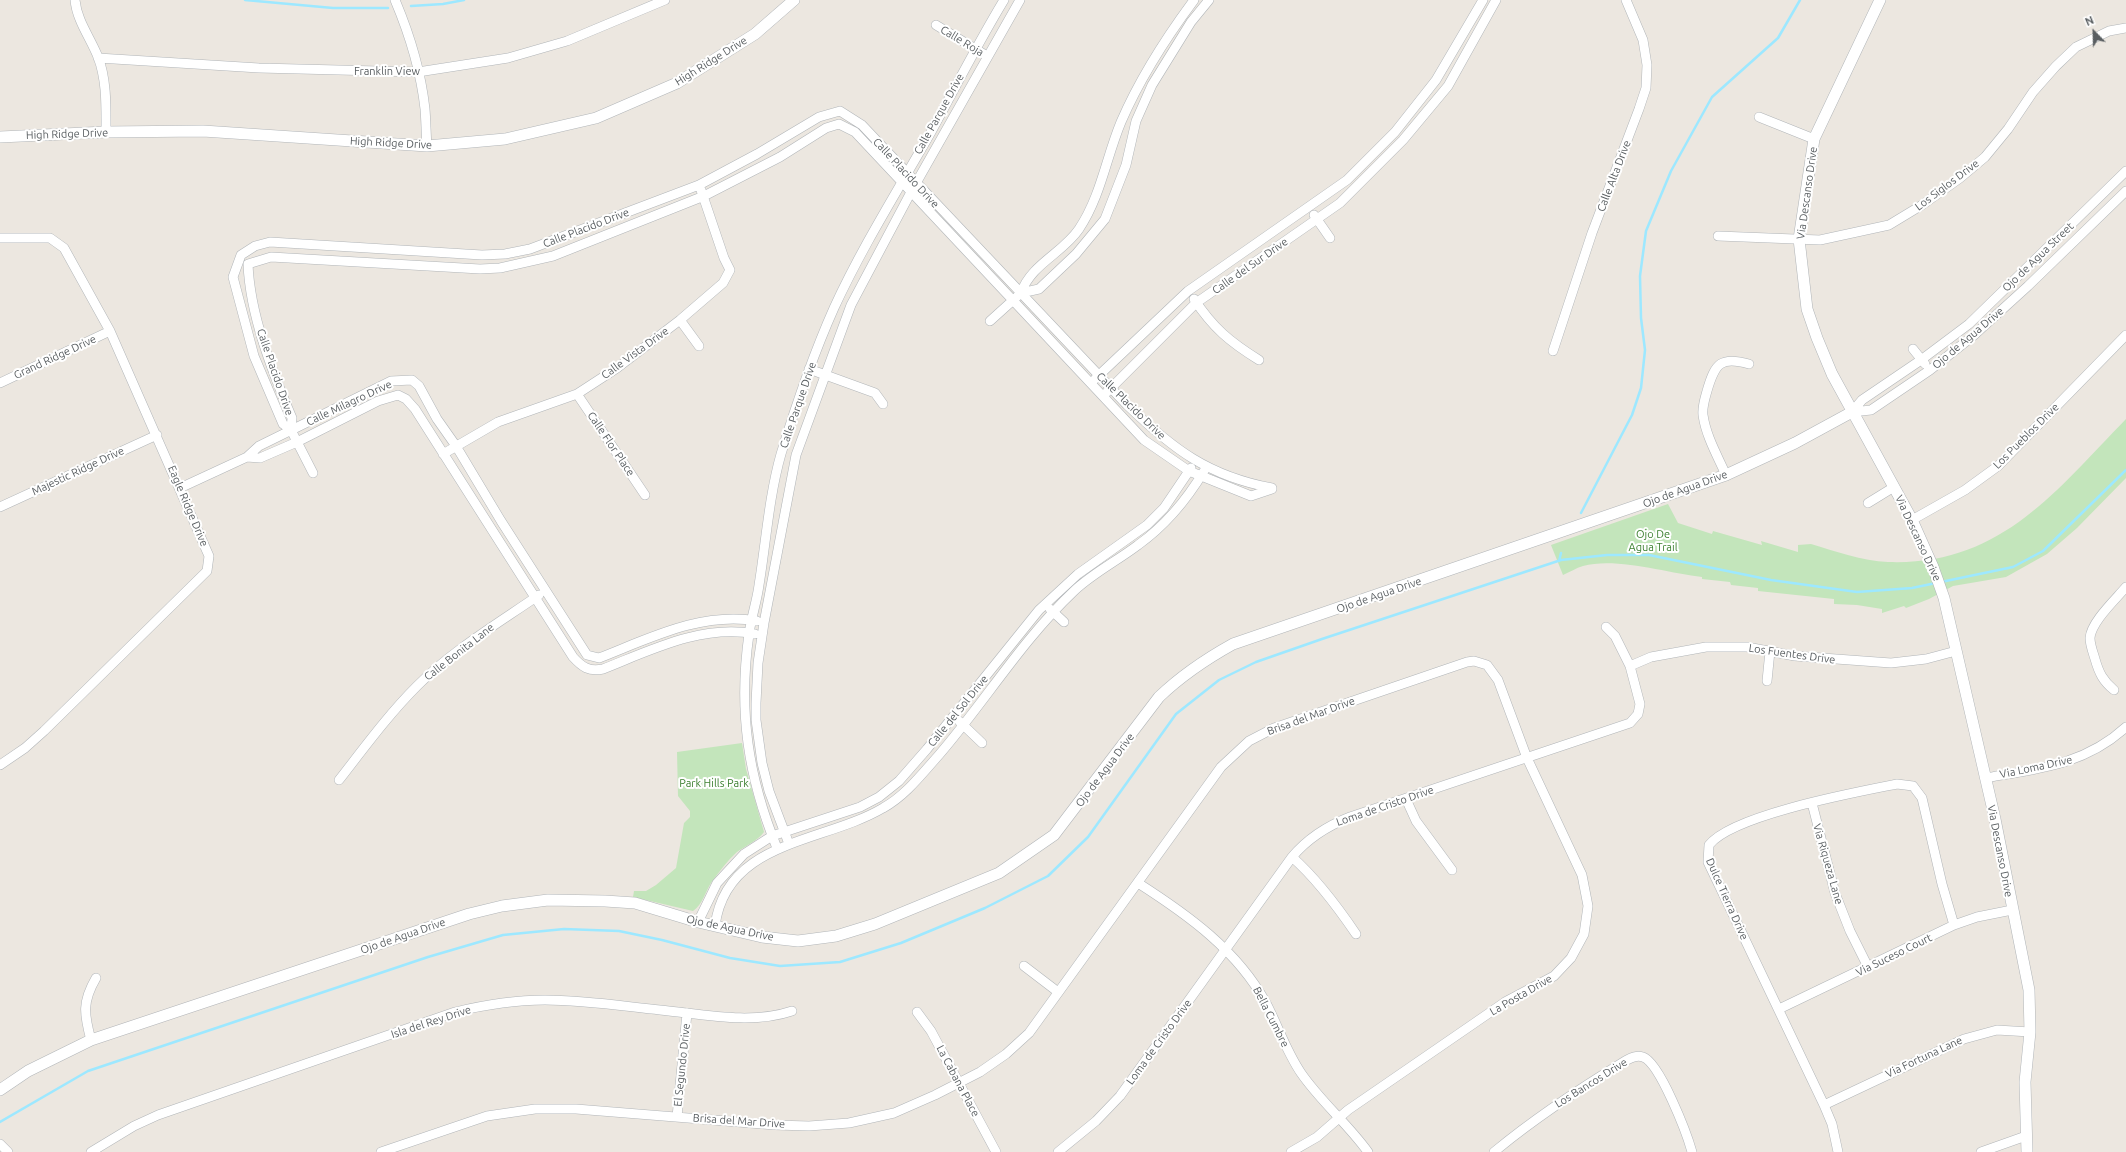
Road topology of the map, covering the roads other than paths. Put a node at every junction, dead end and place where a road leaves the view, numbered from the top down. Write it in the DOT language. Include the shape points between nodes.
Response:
graph roads {
  1 [pos="75,0"];
  2 [pos="395,0"];
  3 [pos="665,0"];
  4 [pos="794,0"];
  5 [pos="1004,0"];
  6 [pos="1020,0"];
  7 [pos="1194,0"];
  8 [pos="1209,0"];
  9 [pos="1483,0"];
  10 [pos="1496,0"];
  11 [pos="1626,0"];
  12 [pos="1880,0"];
  13 [pos="1183,14"];
  14 [pos="1190,22"];
  15 [pos="936,25"];
  16 [pos="1468,28"];
  17 [pos="2126,28"];
  18 [pos="1478,34"];
  19 [pos="974,49"];
  20 [pos="987,56"];
  21 [pos="98,58"];
  22 [pos="418,72"];
  23 [pos="840,111"];
  24 [pos="1759,117"];
  25 [pos="838,124"];
  26 [pos="932,130"];
  27 [pos="106,132"];
  28 [pos="1395,132"];
  29 [pos="0,137"];
  30 [pos="942,137"];
  31 [pos="1814,139"];
  32 [pos="1404,140"];
  33 [pos="427,146"];
  34 [pos="1108,164"];
  35 [pos="1124,170"];
  36 [pos="2126,171"];
  37 [pos="907,173"];
  38 [pos="902,182"];
  39 [pos="916,183"];
  40 [pos="699,185"];
  41 [pos="2126,190"];
  42 [pos="910,192"];
  43 [pos="2104,193"];
  44 [pos="704,196"];
  45 [pos="2113,203"];
  46 [pos="1309,207"];
  47 [pos="1317,219"];
  48 [pos="586,229"];
  49 [pos="960,229"];
  50 [pos="1718,236"];
  51 [pos="953,237"];
  52 [pos="0,238"];
  53 [pos="1330,238"];
  54 [pos="1799,239"];
  55 [pos="590,241"];
  56 [pos="375,247"];
  57 [pos="241,255"];
  58 [pos="482,255"];
  59 [pos="375,263"];
  60 [pos="248,264"];
  61 [pos="480,269"];
  62 [pos="852,272"];
  63 [pos="2019,276"];
  64 [pos="864,280"];
  65 [pos="2028,286"];
  66 [pos="1188,291"];
  67 [pos="1021,294"];
  68 [pos="1013,301"];
  69 [pos="1196,303"];
  70 [pos="680,320"];
  71 [pos="990,321"];
  72 [pos="110,332"];
  73 [pos="2126,335"];
  74 [pos="699,346"];
  75 [pos="1913,349"];
  76 [pos="267,351"];
  77 [pos="1553,351"];
  78 [pos="254,356"];
  79 [pos="1259,360"];
  80 [pos="1921,360"];
  81 [pos="1750,364"];
  82 [pos="810,369"];
  83 [pos="1930,370"];
  84 [pos="825,373"];
  85 [pos="1099,375"];
  86 [pos="404,380"];
  87 [pos="0,383"];
  88 [pos="1090,384"];
  89 [pos="1111,388"];
  90 [pos="577,394"];
  91 [pos="402,397"];
  92 [pos="1101,397"];
  93 [pos="883,404"];
  94 [pos="1852,412"];
  95 [pos="291,430"];
  96 [pos="157,435"];
  97 [pos="297,442"];
  98 [pos="456,446"];
  99 [pos="443,454"];
  100 [pos="248,457"];
  101 [pos="1195,461"];
  102 [pos="1207,466"];
  103 [pos="1189,471"];
  104 [pos="313,473"];
  105 [pos="1726,475"];
  106 [pos="1201,476"];
  107 [pos="1894,487"];
  108 [pos="180,488"];
  109 [pos="645,495"];
  110 [pos="772,499"];
  111 [pos="787,502"];
  112 [pos="1868,503"];
  113 [pos="0,507"];
  114 [pos="1912,520"];
  115 [pos="501,521"];
  116 [pos="491,527"];
  117 [pos="1114,550"];
  118 [pos="1119,558"];
  119 [pos="2126,587"];
  120 [pos="545,591"];
  121 [pos="535,598"];
  122 [pos="1045,604"];
  123 [pos="1054,613"];
  124 [pos="752,620"];
  125 [pos="1064,622"];
  126 [pos="764,623"];
  127 [pos="1606,627"];
  128 [pos="671,630"];
  129 [pos="749,633"];
  130 [pos="762,636"];
  131 [pos="675,642"];
  132 [pos="1956,650"];
  133 [pos="1770,651"];
  134 [pos="589,656"];
  135 [pos="1630,666"];
  136 [pos="586,669"];
  137 [pos="1767,681"];
  138 [pos="2114,690"];
  139 [pos="744,704"];
  140 [pos="756,704"];
  141 [pos="954,716"];
  142 [pos="964,725"];
  143 [pos="2126,727"];
  144 [pos="982,743"];
  145 [pos="1527,758"];
  146 [pos="762,763"];
  147 [pos="0,765"];
  148 [pos="751,767"];
  149 [pos="1985,778"];
  150 [pos="339,780"];
  151 [pos="1406,799"];
  152 [pos="1812,803"];
  153 [pos="829,818"];
  154 [pos="833,829"];
  155 [pos="784,833"];
  156 [pos="772,836"];
  157 [pos="789,844"];
  158 [pos="777,848"];
  159 [pos="1292,857"];
  160 [pos="1452,870"];
  161 [pos="1138,883"];
  162 [pos="2012,910"];
  163 [pos="698,922"];
  164 [pos="1954,925"];
  165 [pos="715,926"];
  166 [pos="1356,934"];
  167 [pos="1226,949"];
  168 [pos="1024,966"];
  169 [pos="1868,967"];
  170 [pos="96,978"];
  171 [pos="1058,992"];
  172 [pos="1779,1009"];
  173 [pos="792,1011"];
  174 [pos="917,1012"];
  175 [pos="687,1013"];
  176 [pos="2030,1032"];
  177 [pos="91,1040"];
  178 [pos="960,1083"];
  179 [pos="0,1090"];
  180 [pos="1824,1105"];
  181 [pos="677,1117"];
  182 [pos="1339,1119"];
  183 [pos="2026,1136"];
  184 [pos="0,1144"];
  185 [pos="8,1152"];
  186 [pos="92,1152"];
  187 [pos="381,1152"];
  188 [pos="996,1152"];
  189 [pos="1058,1152"];
  190 [pos="1291,1152"];
  191 [pos="1368,1152"];
  192 [pos="1494,1152"];
  193 [pos="1692,1152"];
  194 [pos="1838,1152"];
  195 [pos="1981,1152"];
  196 [pos="2028,1152"];
  1 -- 21 [label="street" via="76,12"];
  2 -- 22 [label="street"];
  3 -- 22 [label="street, Franklin View" via="567,41 508,58"];
  4 -- 33 [label="street, High Ridge Drive" via="755,34 677,83 596,118 505,139"];
  5 -- 19 [label="street, Calle Parque Drive"];
  6 -- 20 [label="street, Calle Parque Drive"];
  7 -- 13 [label="street"];
  8 -- 14 [label="street"];
  9 -- 16 [label="street, Calle del Sur Drive"];
  10 -- 18 [label="street, Calle del Sur Drive"];
  11 -- 77 [label="street, Calle Alta Drive" via="1642,40 1647,65 1646,88 1592,233"];
  12 -- 31 [label="street, Via Descanso Drive"];
  13 -- 14 [label="street"];
  13 -- 34 [label="street" via="1138,83 1120,124"];
  14 -- 35 [label="street" via="1152,84 1136,121"];
  15 -- 19 [label="street, Calle Roja"];
  16 -- 18 [label="street"];
  16 -- 28 [label="street, Calle del Sur Drive" via="1436,80"];
  17 -- 54 [label="street, Los Siglos Drive" via="2109,31 2076,47 2033,92 2008,129 1985,156 1922,206 1889,225 1820,240"];
  18 -- 32 [label="street, Calle del Sur Drive" via="1448,86"];
  19 -- 20 [label="street, Calle Roja"];
  19 -- 26 [label="street, Calle Parque Drive"];
  20 -- 30 [label="street, Calle Parque Drive"];
  21 -- 22 [label="street, Franklin View" via="259,68"];
  21 -- 27 [label="street" via="106,101"];
  22 -- 33 [label="street" via="425,108"];
  23 -- 25 [label="street"];
  23 -- 37 [label="street, Calle Placido Drive" via="862,125"];
  23 -- 40 [label="street, Calle Placido Drive" via="819,117 758,154"];
  24 -- 31 [label="street"];
  25 -- 38 [label="street, Calle Placido Drive" via="855,132"];
  25 -- 44 [label="street, Calle Placido Drive" via="826,128 780,157"];
  26 -- 30 [label="street"];
  26 -- 37 [label="street, Calle Parque Drive"];
  27 -- 29 [label="street, High Ridge Drive"];
  27 -- 33 [label="street, High Ridge Drive" via="203,131"];
  28 -- 32 [label="street"];
  28 -- 46 [label="street, Calle del Sur Drive" via="1347,180"];
  30 -- 39 [label="street, Calle Parque Drive"];
  31 -- 54 [label="street, Via Descanso Drive"];
  32 -- 47 [label="street, Calle del Sur Drive" via="1340,203"];
  34 -- 35 [label="street"];
  34 -- 67 [label="street" via="1094,202 1079,230 1026,280"];
  35 -- 67 [label="street" via="1105,219 1076,254 1039,289"];
  36 -- 43 [label="street, Ojo de Agua Street"];
  37 -- 38 [label="street, Calle Parque Drive"];
  37 -- 39 [label="street, Calle Placido Drive"];
  38 -- 42 [label="street, Calle Placido Drive"];
  38 -- 62 [label="street, Calle Parque Drive"];
  39 -- 42 [label="street, Calle Parque Drive"];
  39 -- 49 [label="street, Calle Placido Drive"];
  40 -- 44 [label="street, Calle Vista Drive"];
  40 -- 48 [label="street, Calle Placido Drive"];
  41 -- 45 [label="street, Ojo de Agua Drive"];
  42 -- 51 [label="street, Calle Placido Drive"];
  42 -- 64 [label="street, Calle Parque Drive"];
  43 -- 45 [label="street"];
  43 -- 63 [label="street, Ojo de Agua Street"];
  44 -- 55 [label="street, Calle Placido Drive"];
  44 -- 70 [label="street, Calle Vista Drive" via="730,270 723,284"];
  45 -- 65 [label="street, Ojo de Agua Drive"];
  46 -- 47 [label="street"];
  46 -- 66 [label="street, Calle del Sur Drive"];
  47 -- 53 [label="street"];
  47 -- 69 [label="street, Calle del Sur Drive"];
  48 -- 55 [label="street"];
  48 -- 58 [label="street, Calle Placido Drive" via="530,249"];
  49 -- 51 [label="street"];
  49 -- 67 [label="street, Calle Placido Drive"];
  50 -- 54 [label="street, Los Siglos Drive"];
  51 -- 68 [label="street, Calle Placido Drive"];
  52 -- 72 [label="street, Eagle Ridge Drive" via="50,238 64,248"];
  54 -- 94 [label="street, Via Descanso Drive" via="1807,309 1832,374"];
  55 -- 61 [label="street, Calle Placido Drive" via="553,256 526,263"];
  56 -- 57 [label="street, Calle Placido Drive" via="270,242 255,246"];
  56 -- 58 [label="street, Calle Placido Drive"];
  56 -- 59 [label="street"];
  57 -- 60 [label="street"];
  57 -- 78 [label="street, Calle Placido Drive" via="233,277"];
  58 -- 61 [label="street"];
  59 -- 60 [label="street, Calle Placido Drive" via="271,257"];
  59 -- 61 [label="street, Calle Placido Drive"];
  60 -- 76 [label="street, Calle Placido Drive" via="249,280"];
  62 -- 64 [label="street"];
  62 -- 82 [label="street, Calle Parque Drive"];
  63 -- 65 [label="street"];
  63 -- 80 [label="street, Ojo de Agua Street" via="1969,324"];
  64 -- 84 [label="street, Calle Parque Drive" via="851,305"];
  65 -- 83 [label="street, Ojo de Agua Drive" via="1973,336"];
  66 -- 69 [label="street"];
  66 -- 85 [label="street, Calle del Sur Drive"];
  67 -- 68 [label="street"];
  67 -- 85 [label="street, Calle Placido Drive"];
  68 -- 71 [label="street"];
  68 -- 88 [label="street, Calle Placido Drive"];
  69 -- 79 [label="street" via="1230,342"];
  69 -- 89 [label="street, Calle del Sur Drive"];
  70 -- 74 [label="street"];
  70 -- 90 [label="street, Calle Vista Drive" via="617,368"];
  72 -- 87 [label="street, Grand Ridge Drive"];
  72 -- 96 [label="street, Eagle Ridge Drive"];
  73 -- 114 [label="street, Los Pueblos Drive" via="1998,466 1965,490"];
  75 -- 80 [label="street"];
  76 -- 78 [label="street"];
  76 -- 95 [label="street, Calle Placido Drive" via="292,418"];
  78 -- 95 [label="street, Calle Placido Drive" via="283,424"];
  80 -- 83 [label="street"];
  80 -- 94 [label="street, Ojo de Agua Street" via="1862,400"];
  81 -- 105 [label="street" via="1733,359 1716,366 1702,413 1706,430"];
  82 -- 84 [label="street"];
  82 -- 110 [label="street, Calle Parque Drive" via="781,456"];
  83 -- 94 [label="street, Ojo de Agua Drive" via="1871,410"];
  84 -- 93 [label="street" via="875,393"];
  84 -- 111 [label="street, Calle Parque Drive" via="796,455"];
  85 -- 88 [label="street, Calle del Sur Drive"];
  85 -- 89 [label="street, Calle Placido Drive"];
  86 -- 91 [label="street"];
  86 -- 95 [label="street, Calle Milagro Drive" via="392,381"];
  86 -- 98 [label="street, Calle Milagro Drive" via="412,380 419,386 437,420"];
  88 -- 92 [label="street, Calle Placido Drive"];
  89 -- 92 [label="street, Calle del Sur Drive"];
  89 -- 101 [label="street, Calle Placido Drive" via="1160,437"];
  90 -- 98 [label="street, Calle Vista Drive" via="498,422"];
  90 -- 109 [label="street, Calle Flor Place"];
  91 -- 97 [label="street, Calle Milagro Drive" via="398,395 378,401"];
  91 -- 99 [label="street, Calle Milagro Drive" via="415,409"];
  92 -- 103 [label="street, Calle Placido Drive" via="1144,440"];
  94 -- 105 [label="street, Ojo de Agua Drive" via="1795,443"];
  94 -- 107 [label="street, Via Descanso Drive"];
  95 -- 97 [label="street, Calle Placido Drive"];
  95 -- 100 [label="street, Calle Milagro Drive" via="259,446"];
  96 -- 108 [label="street, Eagle Ridge Drive"];
  96 -- 113 [label="street, Majestic Ridge Drive"];
  97 -- 100 [label="street, Calle Milagro Drive" via="260,458"];
  97 -- 104 [label="street, Calle Placido Drive"];
  98 -- 99 [label="street, Calle Vista Drive"];
  98 -- 115 [label="street, Calle Milagro Drive"];
  99 -- 116 [label="street, Calle Milagro Drive"];
  100 -- 108 [label="street, Calle Milagro Drive"];
  101 -- 102 [label="street, Calle Placido Drive"];
  101 -- 103 [label="street, Calle del Sol Drive"];
  102 -- 106 [label="street, Calle del Sol Drive"];
  102 -- 106 [label="street, Calle Placido Drive" via="1244,483 1272,488 1251,496"];
  103 -- 106 [label="street, Calle Placido Drive"];
  103 -- 117 [label="street, Calle del Sol Drive" via="1164,508 1147,525"];
  105 -- 165 [label="street, Ojo de Agua Drive" via="1233,644 1180,677 1159,697 1054,835 999,873 875,924 836,936 798,941 762,937"];
  106 -- 118 [label="street, Calle del Sol Drive" via="1188,497 1166,523"];
  107 -- 112 [label="street"];
  107 -- 114 [label="street, Via Descanso Drive"];
  108 -- 147 [label="street, Eagle Ridge Drive" via="209,556 207,571 44,731"];
  110 -- 111 [label="street"];
  110 -- 124 [label="street, Calle Parque Drive"];
  111 -- 126 [label="street, Calle Parque Drive"];
  114 -- 132 [label="street, Via Descanso Drive" via="1936,574"];
  115 -- 116 [label="street"];
  115 -- 120 [label="street, Calle Milagro Drive"];
  116 -- 121 [label="street, Calle Milagro Drive"];
  117 -- 118 [label="street"];
  117 -- 122 [label="street, Calle del Sol Drive" via="1078,574"];
  118 -- 123 [label="street, Calle del Sol Drive" via="1074,591"];
  119 -- 138 [label="street" via="2094,624 2091,632 2090,644 2098,672"];
  120 -- 121 [label="street, Calle Bonita Lane"];
  120 -- 134 [label="street, Calle Milagro Drive" via="582,650"];
  121 -- 136 [label="street, Calle Milagro Drive" via="573,657"];
  121 -- 150 [label="street, Calle Bonita Lane" via="471,640 416,686 383,723"];
  122 -- 123 [label="street"];
  122 -- 141 [label="street, Calle del Sol Drive"];
  123 -- 125 [label="street"];
  123 -- 142 [label="street, Calle del Sol Drive"];
  124 -- 126 [label="street"];
  124 -- 128 [label="street" via="713,620"];
  124 -- 129 [label="street, Calle Parque Drive"];
  126 -- 130 [label="street, Calle Parque Drive"];
  127 -- 135 [label="street, Loma de Cristo Drive" via="1615,636"];
  128 -- 131 [label="street"];
  128 -- 134 [label="street" via="599,658"];
  129 -- 130 [label="street"];
  129 -- 131 [label="street" via="711,632"];
  129 -- 139 [label="street, Calle Parque Drive"];
  130 -- 140 [label="street, Calle Parque Drive"];
  131 -- 136 [label="street" via="603,669"];
  132 -- 133 [label="street, Los Fuentes Drive" via="1926,659 1891,663 1841,661"];
  132 -- 149 [label="street, Via Descanso Drive"];
  133 -- 135 [label="street, Los Fuentes Drive" via="1747,647 1706,647 1651,657"];
  133 -- 137 [label="street"];
  134 -- 136 [label="street"];
  135 -- 145 [label="street, Loma de Cristo Drive" via="1640,704 1638,714 1630,723"];
  139 -- 140 [label="street"];
  139 -- 148 [label="street, Calle Parque Drive"];
  140 -- 146 [label="street, Calle Parque Drive"];
  141 -- 142 [label="street"];
  141 -- 153 [label="street, Calle del Sol Drive" via="899,781 860,808"];
  142 -- 144 [label="street"];
  142 -- 154 [label="street, Calle del Sol Drive" via="901,795 883,809"];
  143 -- 149 [label="street, Via Loma Drive" via="2094,750 2068,762"];
  145 -- 151 [label="street, Loma de Cristo Drive"];
  145 -- 161 [label="street, Brisa del Mar Drive" via="1494,674 1482,662 1467,662 1274,728 1252,738 1221,767"];
  145 -- 182 [label="street, La Posta Drive" via="1582,875 1587,893 1587,918 1579,946 1554,976 1505,1002 1348,1110"];
  146 -- 148 [label="street"];
  146 -- 155 [label="street, Calle Parque Drive"];
  148 -- 156 [label="street, Calle Parque Drive"];
  149 -- 162 [label="street, Via Descanso Drive"];
  151 -- 159 [label="street, Loma de Cristo Drive" via="1325,828 1310,838"];
  151 -- 160 [label="street" via="1416,821"];
  152 -- 164 [label="street, Dulce Tierra Drive" via="1898,784 1913,786 1922,798"];
  152 -- 169 [label="street, Via Riqueza Lane" via="1835,893"];
  152 -- 172 [label="street, Dulce Tierra Drive" via="1781,811 1718,836 1707,850 1708,862"];
  153 -- 154 [label="street"];
  153 -- 155 [label="street, Calle del Sol Drive"];
  154 -- 157 [label="street, Calle del Sol Drive"];
  155 -- 156 [label="street, Calle del Sol Drive"];
  155 -- 157 [label="street, Calle Parque Drive"];
  156 -- 158 [label="street, Calle Parque Drive"];
  156 -- 163 [label="street, Calle del Sol Drive" via="744,854 726,870"];
  157 -- 158 [label="street, Calle del Sol Drive"];
  158 -- 165 [label="street, Calle del Sol Drive" via="747,867 733,882 721,900"];
  159 -- 166 [label="street" via="1322,888"];
  159 -- 167 [label="street, Loma de Cristo Drive"];
  161 -- 167 [label="street, Bella Cumbre"];
  161 -- 171 [label="street, Brisa del Mar Drive"];
  162 -- 164 [label="street, Via Suceso Court"];
  162 -- 176 [label="street, Via Descanso Drive" via="2029,990"];
  163 -- 165 [label="street, Ojo de Agua Drive"];
  163 -- 177 [label="street, Ojo de Agua Drive" via="635,903 548,900 502,906 468,914"];
  164 -- 169 [label="street, Via Suceso Court"];
  167 -- 182 [label="street, Bella Cumbre" via="1252,980 1301,1073"];
  167 -- 189 [label="street, Loma de Cristo Drive" via="1120,1096 1096,1121"];
  168 -- 171 [label="street"];
  169 -- 172 [label="street, Via Suceso Court"];
  170 -- 177 [label="street" via="87,994 84,1016"];
  171 -- 178 [label="street, Brisa del Mar Drive" via="1022,1040 980,1072"];
  172 -- 180 [label="street, Dulce Tierra Drive"];
  173 -- 175 [label="street, Isla del Rey Drive" via="764,1018"];
  174 -- 178 [label="street, La Cabana Place" via="931,1031"];
  175 -- 181 [label="street, El Segundo Drive"];
  175 -- 186 [label="street, Isla del Rey Drive" via="544,1000 499,1003 474,1008 447,1015 158,1115 134,1126"];
  176 -- 180 [label="street, Via Fortuna Lane" via="1997,1030 1964,1039"];
  176 -- 183 [label="street, Via Descanso Drive" via="2025,1082"];
  177 -- 179 [label="street, Ojo de Agua Drive" via="28,1071"];
  178 -- 181 [label="street, Brisa del Mar Drive" via="894,1113 849,1123 775,1125"];
  178 -- 188 [label="street, La Cabana Place"];
  180 -- 194 [label="street, Dulce Tierra Drive" via="1832,1124"];
  181 -- 187 [label="street, Brisa del Mar Drive" via="560,1108 507,1112 487,1116"];
  182 -- 190 [label="street, La Posta Drive" via="1317,1138"];
  182 -- 191 [label="street, Bella Cumbre"];
  183 -- 195 [label="street"];
  183 -- 196 [label="street, Via Descanso Drive"];
  184 -- 185 [label="street"];
  192 -- 193 [label="street, Los Bancos Drive" via="1576,1091 1625,1060 1641,1056 1651,1063 1659,1075 1684,1127"];
}
